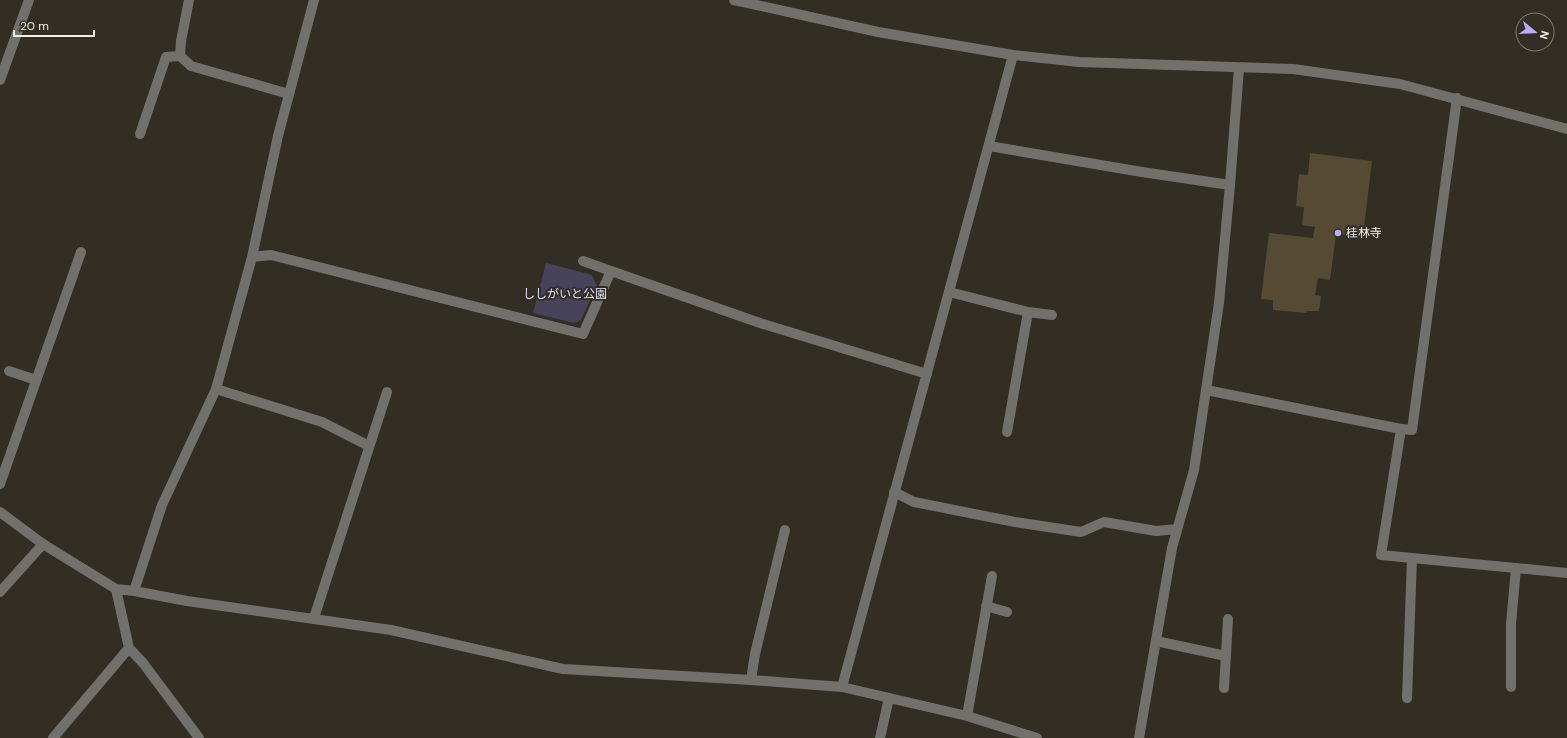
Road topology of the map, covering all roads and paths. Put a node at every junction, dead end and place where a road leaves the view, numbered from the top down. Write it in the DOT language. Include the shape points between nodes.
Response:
graph roads {
  1 [pos="29,0"];
  2 [pos="188,0"];
  3 [pos="314,0"];
  4 [pos="734,0"];
  5 [pos="180,56"];
  6 [pos="1013,56"];
  7 [pos="1238,68"];
  8 [pos="0,80"];
  9 [pos="289,94"];
  10 [pos="1457,98"];
  11 [pos="1567,129"];
  12 [pos="140,134"];
  13 [pos="988,146"];
  14 [pos="1230,185"];
  15 [pos="81,252"];
  16 [pos="252,257"];
  17 [pos="583,261"];
  18 [pos="611,271"];
  19 [pos="949,292"];
  20 [pos="1028,312"];
  21 [pos="1052,315"];
  22 [pos="9,371"];
  23 [pos="927,374"];
  24 [pos="36,380"];
  25 [pos="216,389"];
  26 [pos="1206,390"];
  27 [pos="387,392"];
  28 [pos="1402,429"];
  29 [pos="1007,432"];
  30 [pos="369,446"];
  31 [pos="0,484"];
  32 [pos="894,492"];
  33 [pos="0,512"];
  34 [pos="1177,529"];
  35 [pos="785,530"];
  36 [pos="43,544"];
  37 [pos="1412,558"];
  38 [pos="1516,568"];
  39 [pos="1567,572"];
  40 [pos="992,576"];
  41 [pos="116,589"];
  42 [pos="134,590"];
  43 [pos="0,592"];
  44 [pos="986,606"];
  45 [pos="1007,612"];
  46 [pos="314,618"];
  47 [pos="1228,619"];
  48 [pos="1156,641"];
  49 [pos="128,648"];
  50 [pos="1226,656"];
  51 [pos="751,680"];
  52 [pos="1511,687"];
  53 [pos="842,688"];
  54 [pos="1224,688"];
  55 [pos="889,698"];
  56 [pos="1407,698"];
  57 [pos="967,716"];
  58 [pos="54,738"];
  59 [pos="199,738"];
  60 [pos="880,738"];
  61 [pos="1037,738"];
  62 [pos="1139,738"];
  1 -- 8 [label="street"];
  2 -- 5 [label="street"];
  3 -- 9 [label="street"];
  4 -- 6 [label="street" via="878,32"];
  5 -- 9 [label="street" via="191,66"];
  5 -- 12 [label="street" via="166,57"];
  6 -- 7 [label="street" via="1079,62"];
  6 -- 13 [label="street"];
  7 -- 10 [label="street" via="1293,68 1400,84"];
  7 -- 14 [label="street"];
  9 -- 16 [label="street"];
  10 -- 11 [label="street"];
  10 -- 28 [label="street" via="1412,430"];
  13 -- 14 [label="street"];
  13 -- 19 [label="street"];
  14 -- 26 [label="street" via="1219,304"];
  15 -- 24 [label="street"];
  16 -- 18 [label="street" via="271,255 583,334"];
  16 -- 25 [label="street"];
  17 -- 18 [label="street"];
  18 -- 23 [label="street" via="760,323"];
  19 -- 20 [label="street"];
  19 -- 23 [label="street"];
  20 -- 21 [label="street"];
  20 -- 29 [label="street"];
  22 -- 24 [label="street"];
  23 -- 32 [label="street"];
  24 -- 31 [label="street"];
  25 -- 30 [label="street" via="322,422"];
  25 -- 42 [label="street" via="162,505"];
  26 -- 28 [label="street"];
  26 -- 34 [label="street" via="1194,470"];
  27 -- 30 [label="street"];
  28 -- 37 [label="street" via="1381,555"];
  30 -- 46 [label="street"];
  32 -- 34 [label="street" via="914,502 1081,532 1104,522 1156,530"];
  32 -- 53 [label="street"];
  33 -- 36 [label="street"];
  34 -- 48 [label="street"];
  35 -- 51 [label="street"];
  36 -- 41 [label="street"];
  36 -- 43 [label="street"];
  37 -- 38 [label="street"];
  37 -- 56 [label="street"];
  38 -- 39 [label="street"];
  38 -- 52 [label="street" via="1511,624"];
  40 -- 44 [label="street"];
  41 -- 42 [label="street"];
  41 -- 49 [label="street"];
  42 -- 46 [label="street" via="187,602"];
  44 -- 45 [label="street"];
  44 -- 57 [label="street"];
  46 -- 51 [label="street" via="391,630 563,669"];
  47 -- 50 [label="street"];
  48 -- 50 [label="street"];
  48 -- 62 [label="street"];
  49 -- 58 [label="street"];
  49 -- 59 [label="street" via="143,663"];
  50 -- 54 [label="street"];
  51 -- 53 [label="street"];
  53 -- 55 [label="street"];
  55 -- 57 [label="street"];
  55 -- 60 [label="street"];
  57 -- 61 [label="street"];
}
